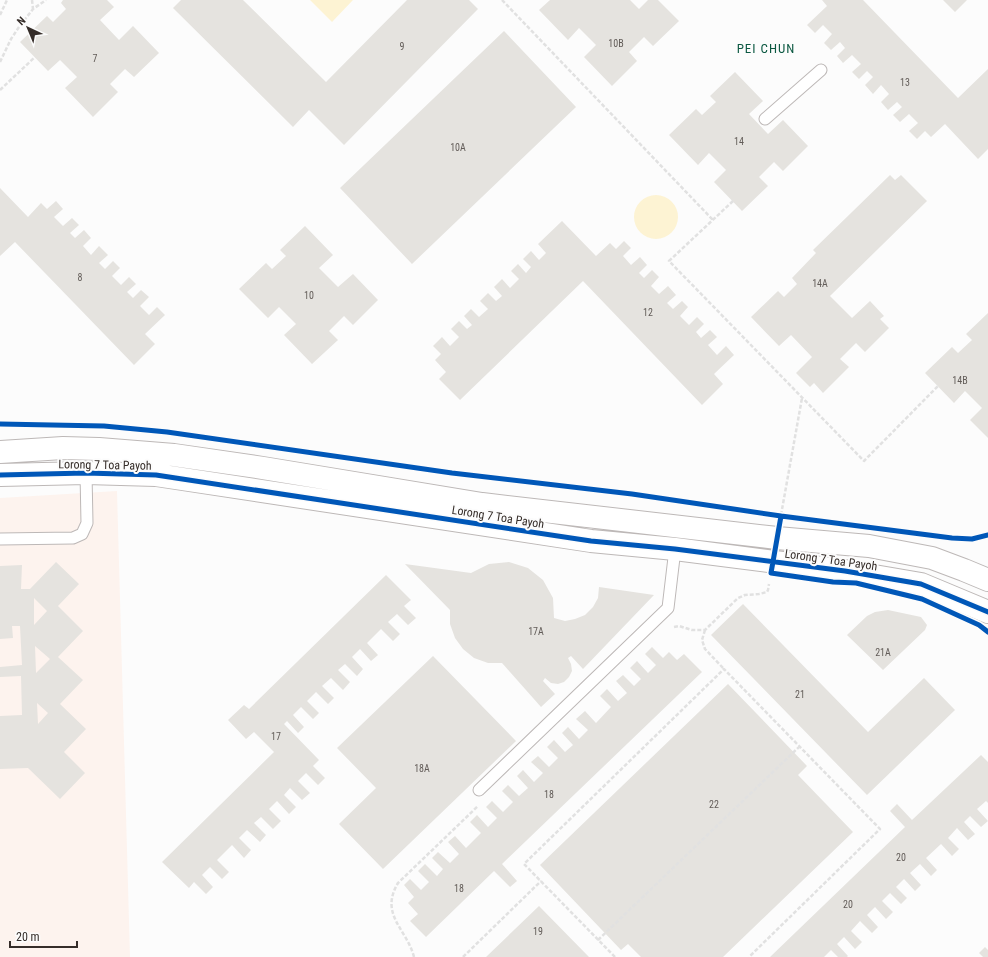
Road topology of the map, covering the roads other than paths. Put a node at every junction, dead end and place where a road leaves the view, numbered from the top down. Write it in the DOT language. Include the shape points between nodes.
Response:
graph roads {
  1 [pos="821,70"];
  2 [pos="765,119"];
  3 [pos="0,452"];
  4 [pos="86,473"];
  5 [pos="0,475"];
  6 [pos="0,539"];
  7 [pos="675,549"];
  8 [pos="988,562"];
  9 [pos="964,570"];
  10 [pos="988,580"];
  11 [pos="988,612"];
  12 [pos="479,790"];
  1 -- 2 [label="lane"];
  3 -- 9 [label="street, Lorong 7 Toa Payoh" via="63,448 174,455 482,504 869,546 932,558"];
  4 -- 5 [label="street, Lorong 7 Toa Payoh"];
  4 -- 6 [label="lane" via="87,523 82,534 73,538"];
  4 -- 7 [label="street, Lorong 7 Toa Payoh" via="156,475 591,542"];
  7 -- 11 [label="street, Lorong 7 Toa Payoh" via="772,567 845,571 921,584"];
  7 -- 12 [label="lane" via="668,608"];
  8 -- 9 [label="street"];
  9 -- 10 [label="street, Lorong 7 Toa Payoh"];
}
